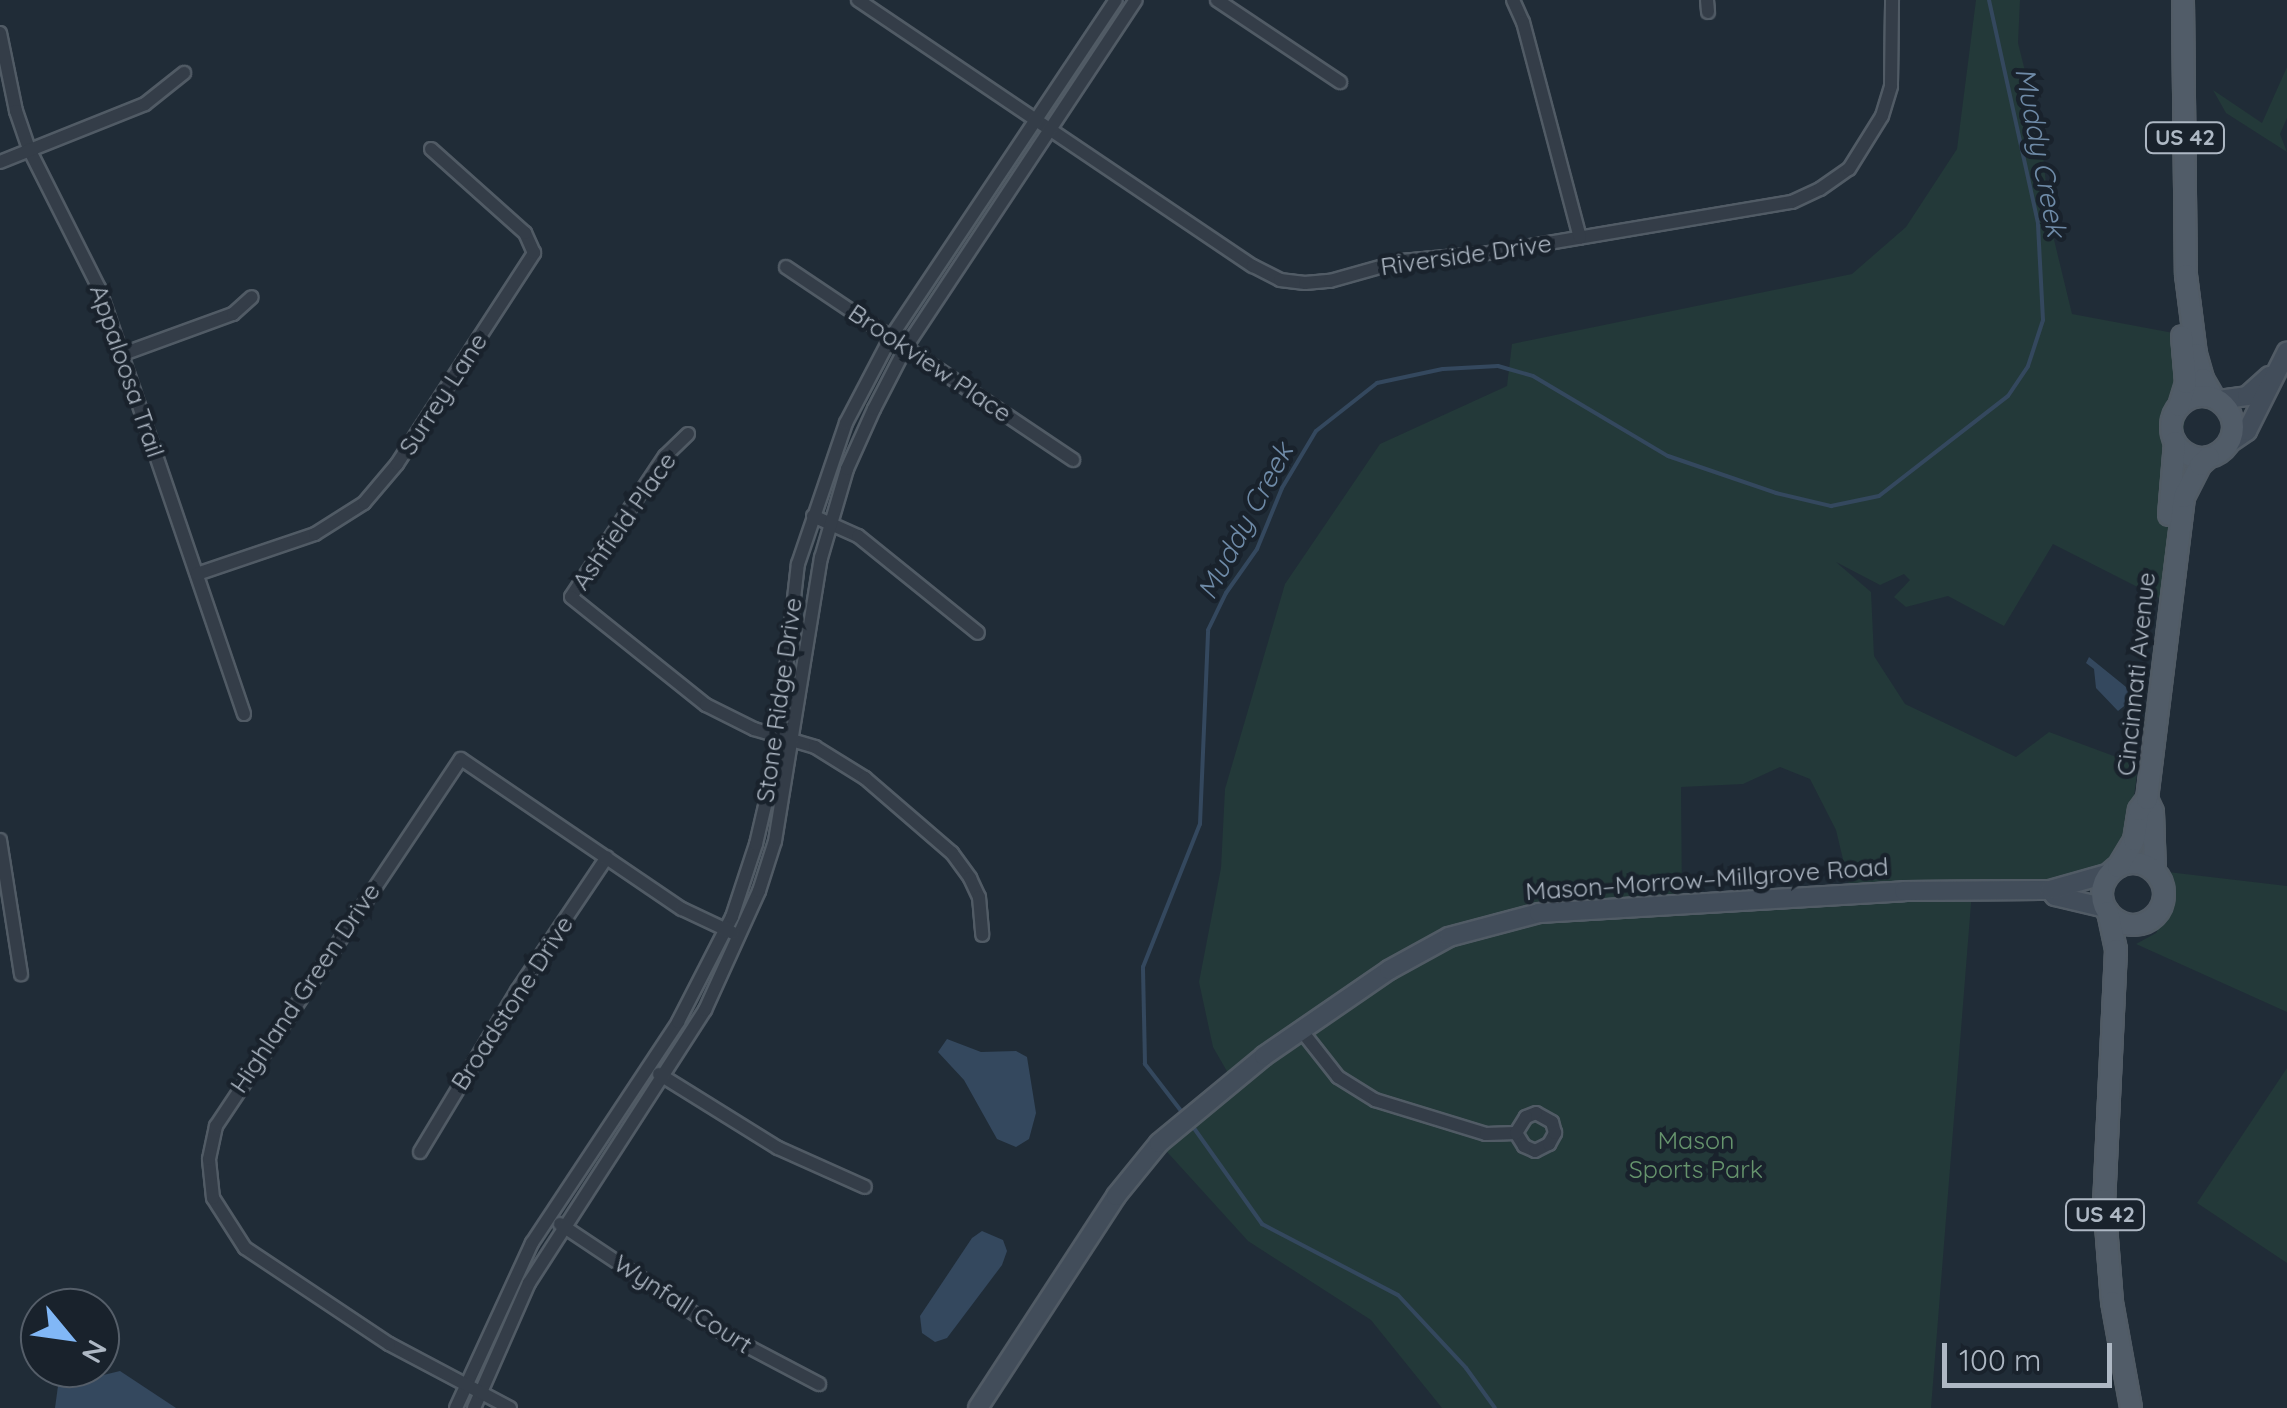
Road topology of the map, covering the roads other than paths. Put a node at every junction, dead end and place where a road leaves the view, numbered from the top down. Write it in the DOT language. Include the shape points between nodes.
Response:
graph roads {
  1 [pos="858,0"];
  2 [pos="1116,0"];
  3 [pos="1136,0"];
  4 [pos="1217,0"];
  5 [pos="1513,0"];
  6 [pos="1892,0"];
  7 [pos="2183,0"];
  8 [pos="0,34"];
  9 [pos="184,74"];
  10 [pos="1340,82"];
  11 [pos="1034,122"];
  12 [pos="1048,130"];
  13 [pos="430,149"];
  14 [pos="29,150"];
  15 [pos="0,162"];
  16 [pos="1580,238"];
  17 [pos="786,267"];
  18 [pos="2186,275"];
  19 [pos="252,297"];
  20 [pos="892,337"];
  21 [pos="906,347"];
  22 [pos="2287,351"];
  23 [pos="123,354"];
  24 [pos="2276,368"];
  25 [pos="2217,399"];
  26 [pos="2180,406"];
  27 [pos="688,434"];
  28 [pos="2176,442"];
  29 [pos="2228,444"];
  30 [pos="2209,457"];
  31 [pos="1074,460"];
  32 [pos="813,516"];
  33 [pos="832,522"];
  34 [pos="2174,555"];
  35 [pos="197,574"];
  36 [pos="978,633"];
  37 [pos="244,714"];
  38 [pos="786,738"];
  39 [pos="2147,799"];
  40 [pos="0,840"];
  41 [pos="607,857"];
  42 [pos="2114,870"];
  43 [pos="2155,871"];
  44 [pos="2050,890"];
  45 [pos="2107,910"];
  46 [pos="2143,924"];
  47 [pos="733,934"];
  48 [pos="982,935"];
  49 [pos="22,974"];
  50 [pos="2114,1020"];
  51 [pos="1301,1030"];
  52 [pos="649,1067"];
  53 [pos="663,1076"];
  54 [pos="1516,1133"];
  55 [pos="420,1152"];
  56 [pos="865,1186"];
  57 [pos="550,1217"];
  58 [pos="564,1226"];
  59 [pos="819,1384"];
  60 [pos="465,1385"];
  61 [pos="480,1393"];
  62 [pos="456,1408"];
  63 [pos="474,1408"];
  64 [pos="510,1408"];
  65 [pos="978,1408"];
  66 [pos="2130,1408"];
  1 -- 11 [label="street, Riverside Drive"];
  2 -- 11 [label="street, Stone Ridge Drive"];
  3 -- 12 [label="street, Stone Ridge Drive"];
  4 -- 10 [label="street"];
  5 -- 16 [label="street"];
  6 -- 16 [label="street, Riverside Drive" via="1891,86 1869,142 1849,168 1792,202"];
  7 -- 18 [label="main road, US 42"];
  8 -- 14 [label="street, Appaloosa Trail"];
  9 -- 14 [label="street" via="144,104"];
  11 -- 12 [label="street, Riverside Drive"];
  11 -- 20 [label="street, Stone Ridge Drive"];
  12 -- 16 [label="street, Riverside Drive" via="1280,280 1330,281 1401,261"];
  12 -- 21 [label="street, Stone Ridge Drive"];
  13 -- 35 [label="street, Surrey Lane" via="525,233 534,253 397,464 364,503 315,534"];
  14 -- 15 [label="street"];
  14 -- 23 [label="street, Appaloosa Trail" via="92,272"];
  17 -- 20 [label="street, Brookview Place"];
  18 -- 25 [label="main road, US 42" via="2196,354"];
  18 -- 26 [label="main road, US 42" via="2180,284 2186,383"];
  19 -- 23 [label="street" via="233,314"];
  20 -- 21 [label="street, Brookview Place"];
  20 -- 32 [label="street, Stone Ridge Drive" via="846,423"];
  21 -- 31 [label="street, Brookview Place"];
  21 -- 33 [label="street, Stone Ridge Drive" via="847,469"];
  22 -- 24 [label="street"];
  23 -- 35 [label="street, Appaloosa Trail"];
  24 -- 25 [label="street" via="2247,396"];
  24 -- 29 [label="street" via="2247,431"];
  25 -- 26 [label="main road" via="2200,395"];
  25 -- 29 [label="main road" via="2234,424"];
  26 -- 28 [label="main road" via="2172,420"];
  27 -- 38 [label="street, Ashfield Place" via="666,456 571,597 706,705"];
  28 -- 30 [label="main road" via="2190,456"];
  28 -- 34 [label="main road, Cincinnati Avenue / US 42" via="2168,530"];
  29 -- 30 [label="main road"];
  30 -- 34 [label="main road, Cincinnati Avenue / US 42" via="2184,497"];
  32 -- 33 [label="street"];
  32 -- 38 [label="street, Stone Ridge Drive" via="796,581"];
  33 -- 36 [label="street" via="885,556"];
  33 -- 38 [label="street, Stone Ridge Drive"];
  34 -- 39 [label="main road, Cincinnati Avenue / US 42"];
  35 -- 37 [label="street, Appaloosa Trail"];
  38 -- 47 [label="street, Stone Ridge Drive"];
  38 -- 48 [label="street, Ashfield Place" via="842,760 952,853 980,897"];
  39 -- 42 [label="main road, Cincinnati Avenue / US 42" via="2134,840"];
  39 -- 43 [label="main road, Cincinnati Avenue / US 42"];
  40 -- 49 [label="street"];
  41 -- 47 [label="street, Highland Green Drive" via="682,910"];
  41 -- 55 [label="street, Broadstone Drive"];
  41 -- 60 [label="street, Highland Green Drive" via="461,760 235,1092 212,1141 213,1198 245,1248 389,1344"];
  42 -- 43 [label="main road" via="2138,864"];
  42 -- 44 [label="street, Mason–Morrow–Millgrove Road"];
  42 -- 45 [label="main road, US 42" via="2103,886"];
  43 -- 46 [label="main road, US 42" via="2162,902"];
  44 -- 45 [label="street, Mason–Morrow–Millgrove Road"];
  44 -- 51 [label="street, Mason–Morrow–Millgrove Road" via="1819,895 1514,917 1426,948"];
  45 -- 46 [label="main road" via="2121,922"];
  45 -- 50 [label="main road, US 42" via="2116,950"];
  46 -- 50 [label="main road, US 42" via="2132,942"];
  47 -- 52 [label="street, Stone Ridge Drive"];
  47 -- 53 [label="street, Stone Ridge Drive" via="704,1010"];
  50 -- 66 [label="main road, US 42" via="2104,1200"];
  51 -- 54 [label="street" via="1338,1077 1375,1100 1486,1134"];
  51 -- 65 [label="street, Mason–Morrow–Millgrove Road" via="1159,1143 1116,1196"];
  52 -- 53 [label="street"];
  52 -- 57 [label="street, Stone Ridge Drive"];
  53 -- 56 [label="street" via="766,1142"];
  53 -- 58 [label="street, Stone Ridge Drive"];
  57 -- 58 [label="street, Wynfall Court"];
  57 -- 60 [label="street, Stone Ridge Drive" via="516,1273"];
  58 -- 59 [label="street, Wynfall Court" via="728,1336"];
  58 -- 61 [label="street, Stone Ridge Drive" via="529,1283"];
  60 -- 61 [label="street, Highland Green Drive"];
  60 -- 62 [label="street, Stone Ridge Drive"];
  61 -- 63 [label="street, Stone Ridge Drive"];
  61 -- 64 [label="street, Highland Green Drive"];
}
